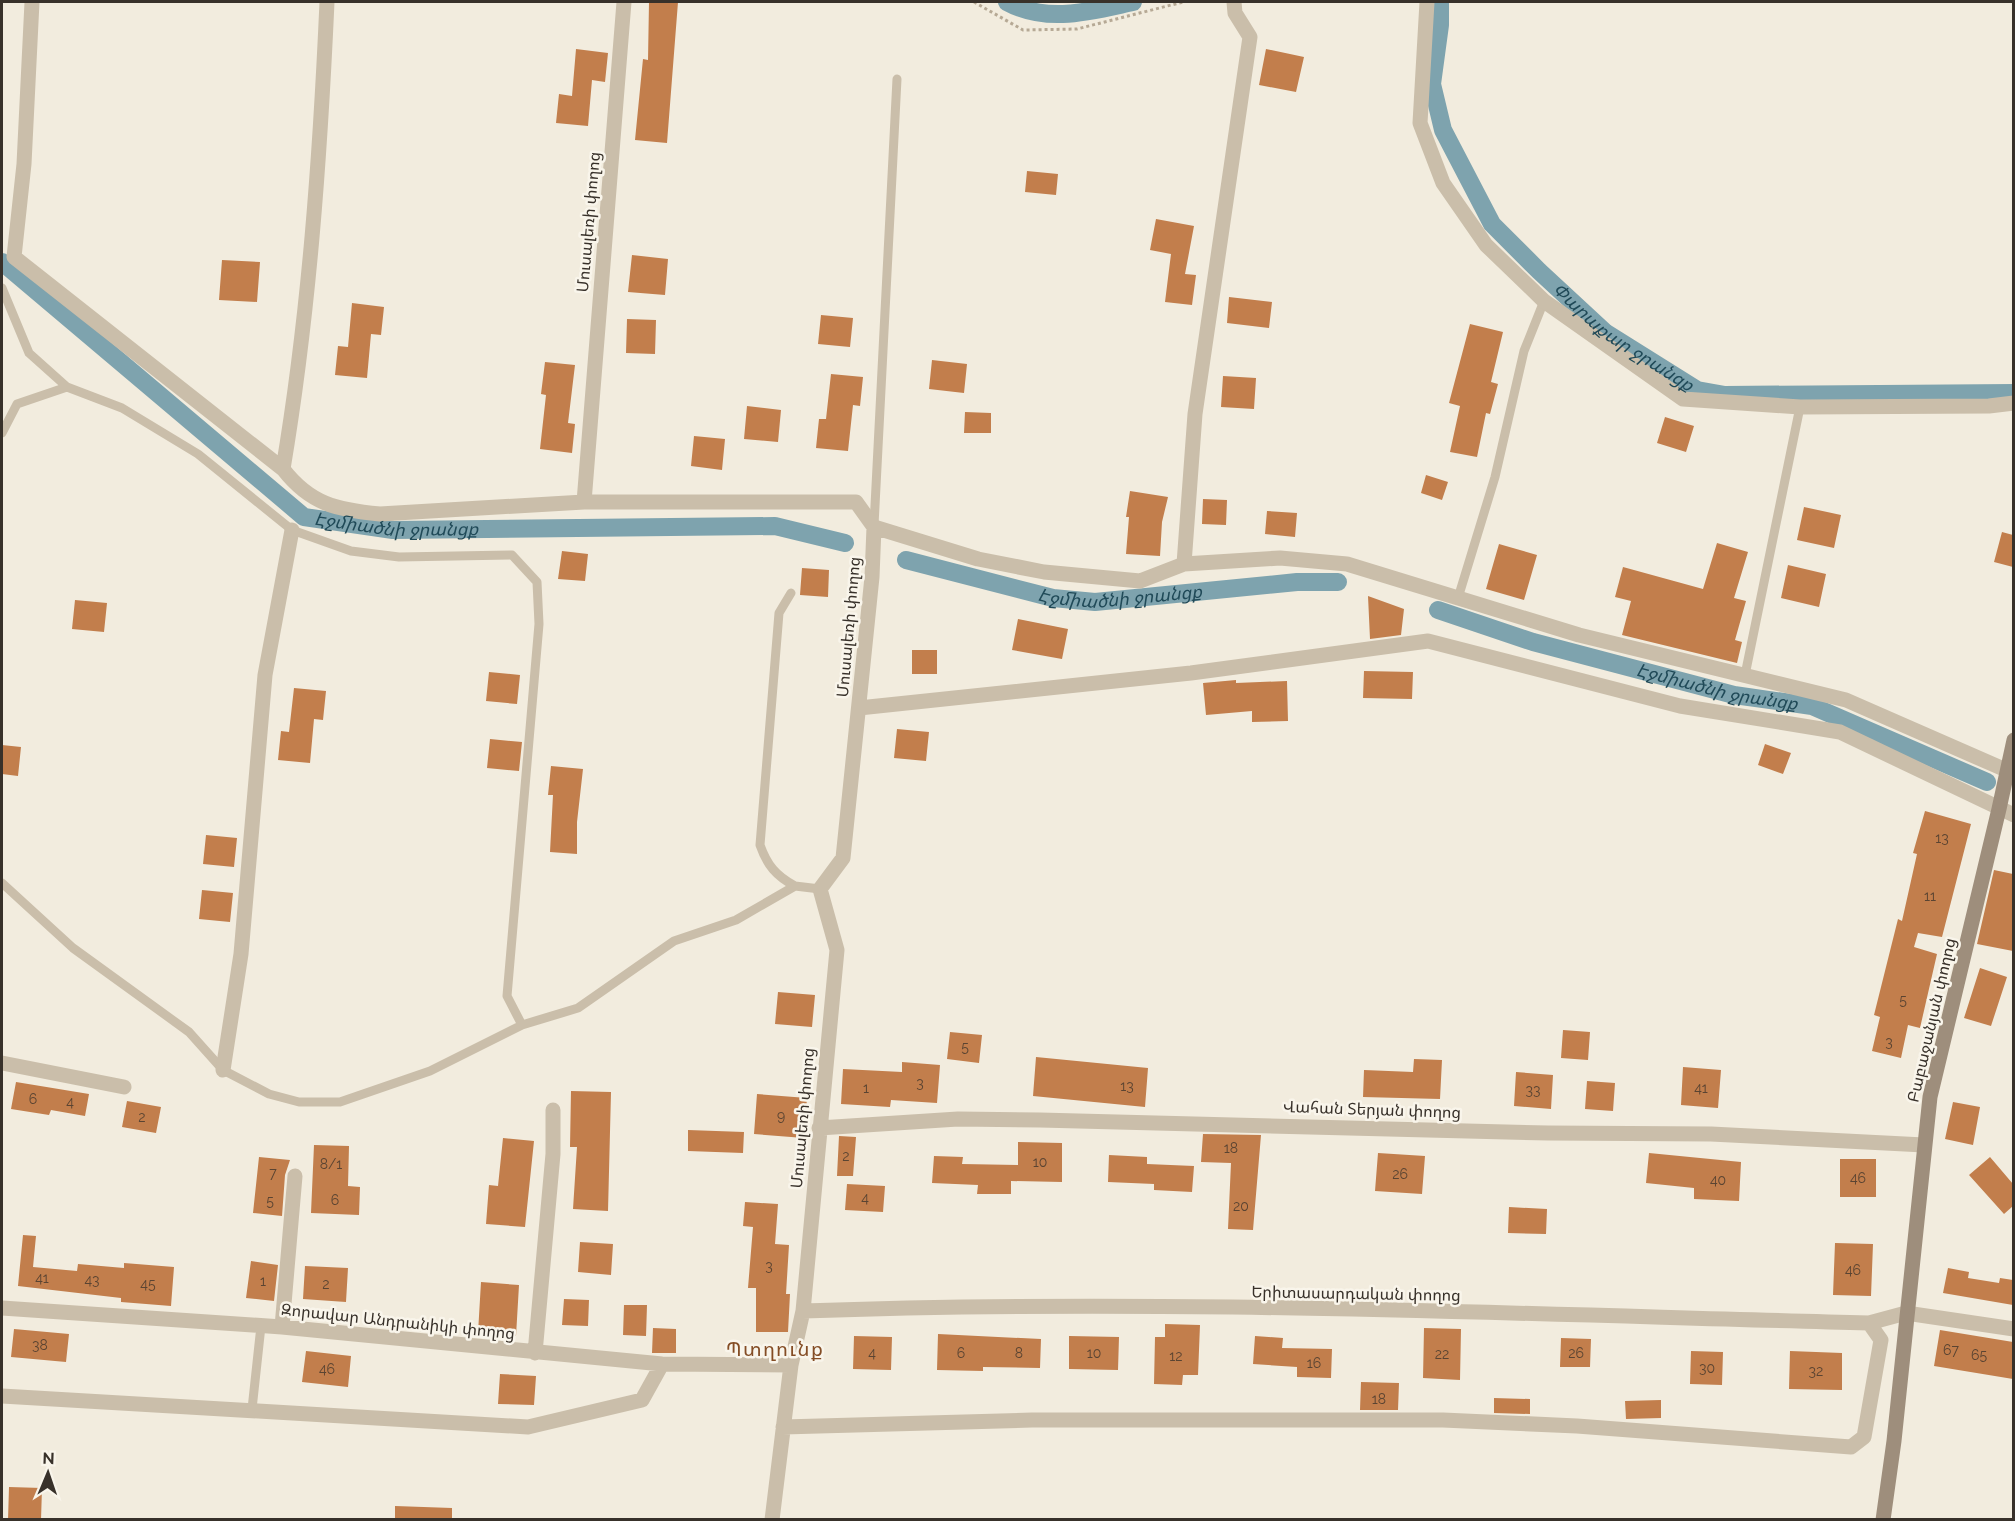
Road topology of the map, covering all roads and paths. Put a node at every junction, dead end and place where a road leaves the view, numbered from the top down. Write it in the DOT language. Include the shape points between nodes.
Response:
graph roads {
  1 [pos="32,2"];
  2 [pos="327,2"];
  3 [pos="624,2"];
  4 [pos="974,2"];
  5 [pos="1183,2"];
  6 [pos="1234,2"];
  7 [pos="1427,2"];
  8 [pos="897,79"];
  9 [pos="2,288"];
  10 [pos="1544,300"];
  11 [pos="67,387"];
  12 [pos="2013,403"];
  13 [pos="1800,407"];
  14 [pos="2,433"];
  15 [pos="283,469"];
  16 [pos="584,502"];
  17 [pos="874,527"];
  18 [pos="291,531"];
  19 [pos="1184,564"];
  20 [pos="791,593"];
  21 [pos="1458,598"];
  22 [pos="1745,675"];
  23 [pos="859,708"];
  24 [pos="2013,740"];
  25 [pos="2006,770"];
  26 [pos="2006,812"];
  27 [pos="2,883"];
  28 [pos="795,886"];
  29 [pos="820,889"];
  30 [pos="522,1025"];
  31 [pos="2,1063"];
  32 [pos="223,1070"];
  33 [pos="124,1087"];
  34 [pos="553,1110"];
  35 [pos="819,1128"];
  36 [pos="1924,1144"];
  37 [pos="295,1176"];
  38 [pos="2,1308"];
  39 [pos="803,1311"];
  40 [pos="1906,1312"];
  41 [pos="1869,1323"];
  42 [pos="261,1326"];
  43 [pos="282,1327"];
  44 [pos="2013,1329"];
  45 [pos="535,1353"];
  46 [pos="662,1364"];
  47 [pos="791,1365"];
  48 [pos="2,1396"];
  49 [pos="252,1409"];
  50 [pos="783,1427"];
  51 [pos="772,1520"];
  52 [pos="1883,1520"];
  1 -- 15 [label="street" via="24,164 14,257"];
  2 -- 15 [label="street" via="315,207 295,396"];
  3 -- 16 [label="street, Մուսալեռի փողոց"];
  4 -- 5 [label="path" via="1023,30 1077,29"];
  6 -- 19 [label="street" via="1235,13 1250,37 1195,414"];
  7 -- 10 [label="street" via="1420,123 1443,183 1486,245"];
  8 -- 17 [label="lane"];
  9 -- 11 [label="lane" via="29,353"];
  10 -- 13 [label="street" via="1683,399"];
  10 -- 21 [label="lane" via="1524,351 1495,477"];
  11 -- 14 [label="lane" via="17,404"];
  11 -- 18 [label="lane" via="122,408 198,454"];
  12 -- 13 [label="street"];
  13 -- 22 [label="lane"];
  15 -- 16 [label="street" via="297,487 320,502 352,511 392,513"];
  16 -- 17 [label="street" via="856,502"];
  17 -- 19 [label="street" via="978,559 1044,572 1140,581"];
  17 -- 23 [label="street, Մուսալեռի փողոց"];
  18 -- 30 [label="lane" via="351,551 399,557 512,555 537,582 539,624 507,996"];
  18 -- 32 [label="street" via="266,675 242,954"];
  19 -- 21 [label="street" via="1280,558 1347,564"];
  20 -- 28 [label="lane" via="778,613 760,845 766,864 780,879"];
  21 -- 22 [label="street" via="1579,635"];
  22 -- 25 [label="street" via="1846,700"];
  23 -- 26 [label="street" via="1191,673 1428,641 1680,706 1840,732"];
  23 -- 29 [label="street, Մուսալեռի փողոց" via="843,858"];
  24 -- 25 [label="street, Բաբաջանյան փողոց"];
  25 -- 26 [label="street, Բաբաջանյան փողոց"];
  26 -- 36 [label="street, Բաբաջանյան փողոց" via="1933,1085"];
  27 -- 32 [label="lane" via="73,948 189,1032"];
  28 -- 29 [label="lane"];
  28 -- 30 [label="lane" via="736,920 674,941 578,1008"];
  29 -- 35 [label="street, Մուսալեռի փողոց" via="837,950"];
  30 -- 32 [label="lane" via="430,1071 340,1102 299,1102 269,1094"];
  31 -- 33 [label="street"];
  34 -- 45 [label="street" via="553,1154"];
  35 -- 36 [label="street, Վահան Տերյան փողոց" via="958,1119 1040,1119 1711,1134"];
  35 -- 39 [label="street, Մուսալեռի փողոց"];
  36 -- 40 [label="street, Բաբաջանյան փողոց"];
  37 -- 43 [label="street"];
  38 -- 42 [label="street, Զորավար Անդրանիկի փողոց"];
  39 -- 41 [label="street, Երիտասարդական փողոց" via="946,1306 1279,1309"];
  39 -- 47 [label="street, Մուսալեռի փողոց"];
  40 -- 41 [label="street, Երիտասարդական փողոց"];
  40 -- 44 [label="street"];
  40 -- 52 [label="street, Բաբաջանյան փողոց"];
  41 -- 50 [label="street" via="1881,1340 1864,1437 1851,1448 1577,1426 1443,1420 1032,1420"];
  42 -- 43 [label="street, Զորավար Անդրանիկի փողոց"];
  42 -- 49 [label="lane"];
  43 -- 45 [label="street, Զորավար Անդրանիկի փողոց"];
  45 -- 46 [label="street, Զորավար Անդրանիկի փողոց"];
  46 -- 47 [label="street, Զորավար Անդրանիկի փողոց"];
  46 -- 49 [label="street" via="642,1400 528,1427"];
  47 -- 50 [label="street, Մուսալեռի փողոց"];
  48 -- 49 [label="street"];
  50 -- 51 [label="street, Մուսալեռի փողոց"];
}
